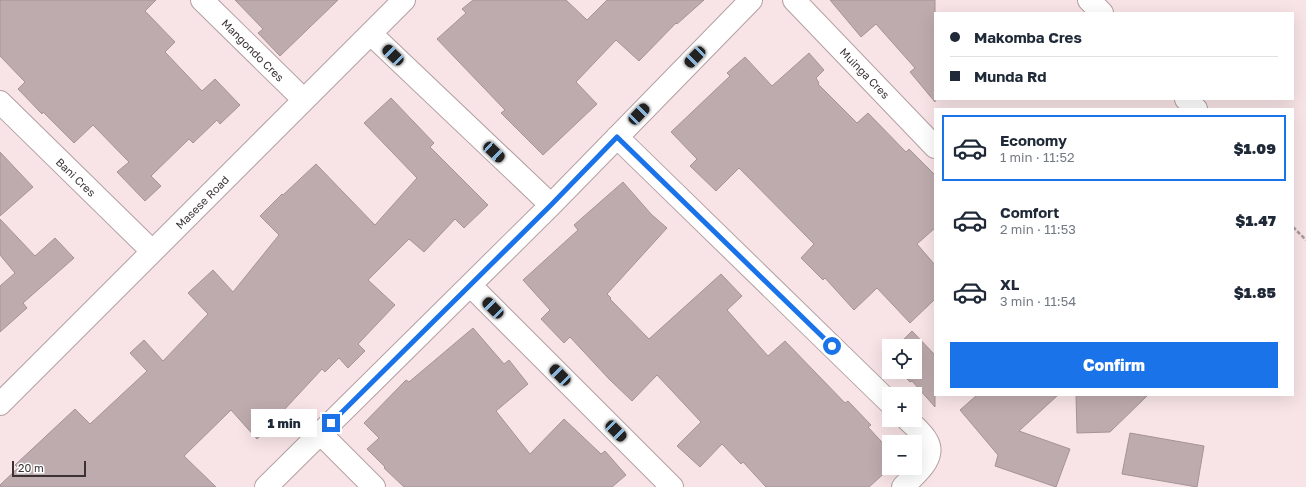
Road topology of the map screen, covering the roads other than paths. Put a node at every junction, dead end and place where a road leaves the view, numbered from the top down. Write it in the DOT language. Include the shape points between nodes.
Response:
graph roads {
  1 [pos="202,0"];
  2 [pos="404,0"];
  3 [pos="751,0"];
  4 [pos="794,0"];
  5 [pos="1090,0"];
  6 [pos="1101,12"];
  7 [pos="371,34"];
  8 [pos="304,100"];
  9 [pos="1187,100"];
  10 [pos="0,102"];
  11 [pos="1195,108"];
  12 [pos="617,137"];
  13 [pos="934,146"];
  14 [pos="551,205"];
  15 [pos="152,251"];
  16 [pos="470,286"];
  17 [pos="882,395"];
  18 [pos="0,403"];
  19 [pos="915,427"];
  20 [pos="321,434"];
  21 [pos="266,487"];
  22 [pos="374,487"];
  23 [pos="672,487"];
  24 [pos="903,487"];
  1 -- 8 [label="street, Mangondo Cres"];
  2 -- 7 [label="street, Masese Road"];
  3 -- 12 [label="street"];
  4 -- 13 [label="street, Muinga Cres"];
  5 -- 6 [label="street"];
  7 -- 8 [label="street, Masese Road"];
  7 -- 14 [label="street"];
  8 -- 15 [label="street, Masese Road"];
  9 -- 11 [label="street"];
  10 -- 15 [label="street, Bani Cres"];
  12 -- 14 [label="street"];
  12 -- 17 [label="street"];
  14 -- 16 [label="street"];
  15 -- 18 [label="street, Masese Road"];
  16 -- 20 [label="street"];
  16 -- 23 [label="street"];
  19 -- 24 [label="street" via="928,441 930,452 926,463"];
  20 -- 21 [label="street"];
  20 -- 22 [label="street"];
}
